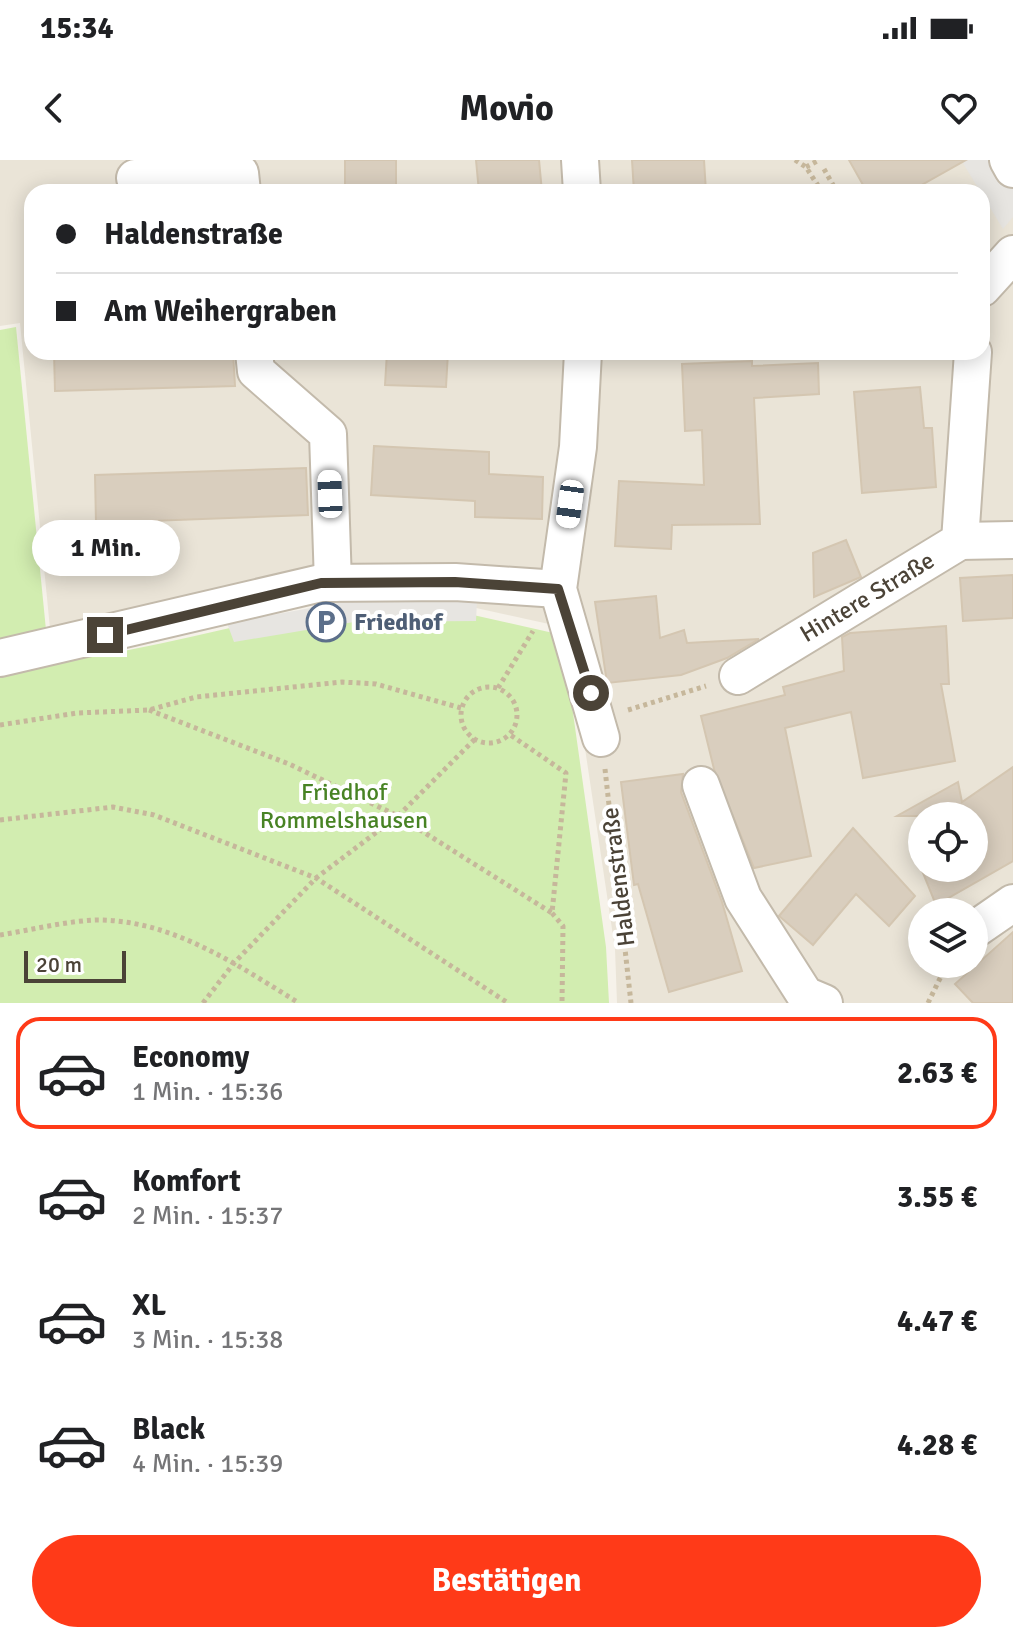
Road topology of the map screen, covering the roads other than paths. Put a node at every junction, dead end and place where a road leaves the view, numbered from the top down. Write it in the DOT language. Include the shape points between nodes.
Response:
graph roads {
  1 [pos="580,160"];
  2 [pos="135,178"];
  3 [pos="241,184"];
  4 [pos="582,184"];
  5 [pos="1013,254"];
  6 [pos="990,279"];
  7 [pos="255,360"];
  8 [pos="583,360"];
  9 [pos="972,360"];
  10 [pos="1013,540"];
  11 [pos="960,541"];
  12 [pos="333,583"];
  13 [pos="558,589"];
  14 [pos="0,658"];
  15 [pos="738,676"];
  16 [pos="602,741"];
  17 [pos="701,785"];
  18 [pos="1013,903"];
  19 [pos="988,920"];
  20 [pos="824,1003"];
  1 -- 4 [label="street"];
  2 -- 3 [label="street" via="240,173"];
  5 -- 6 [label="street"];
  7 -- 12 [label="street" via="256,371 328,434"];
  8 -- 13 [label="street" via="578,447"];
  9 -- 11 [label="street, Hintere Straße"];
  10 -- 11 [label="street"];
  11 -- 15 [label="street, Hintere Straße"];
  12 -- 13 [label="street" via="455,582"];
  12 -- 14 [label="street"];
  13 -- 16 [label="street"];
  17 -- 20 [label="street" via="743,898 805,995"];
  18 -- 19 [label="street"];
}
